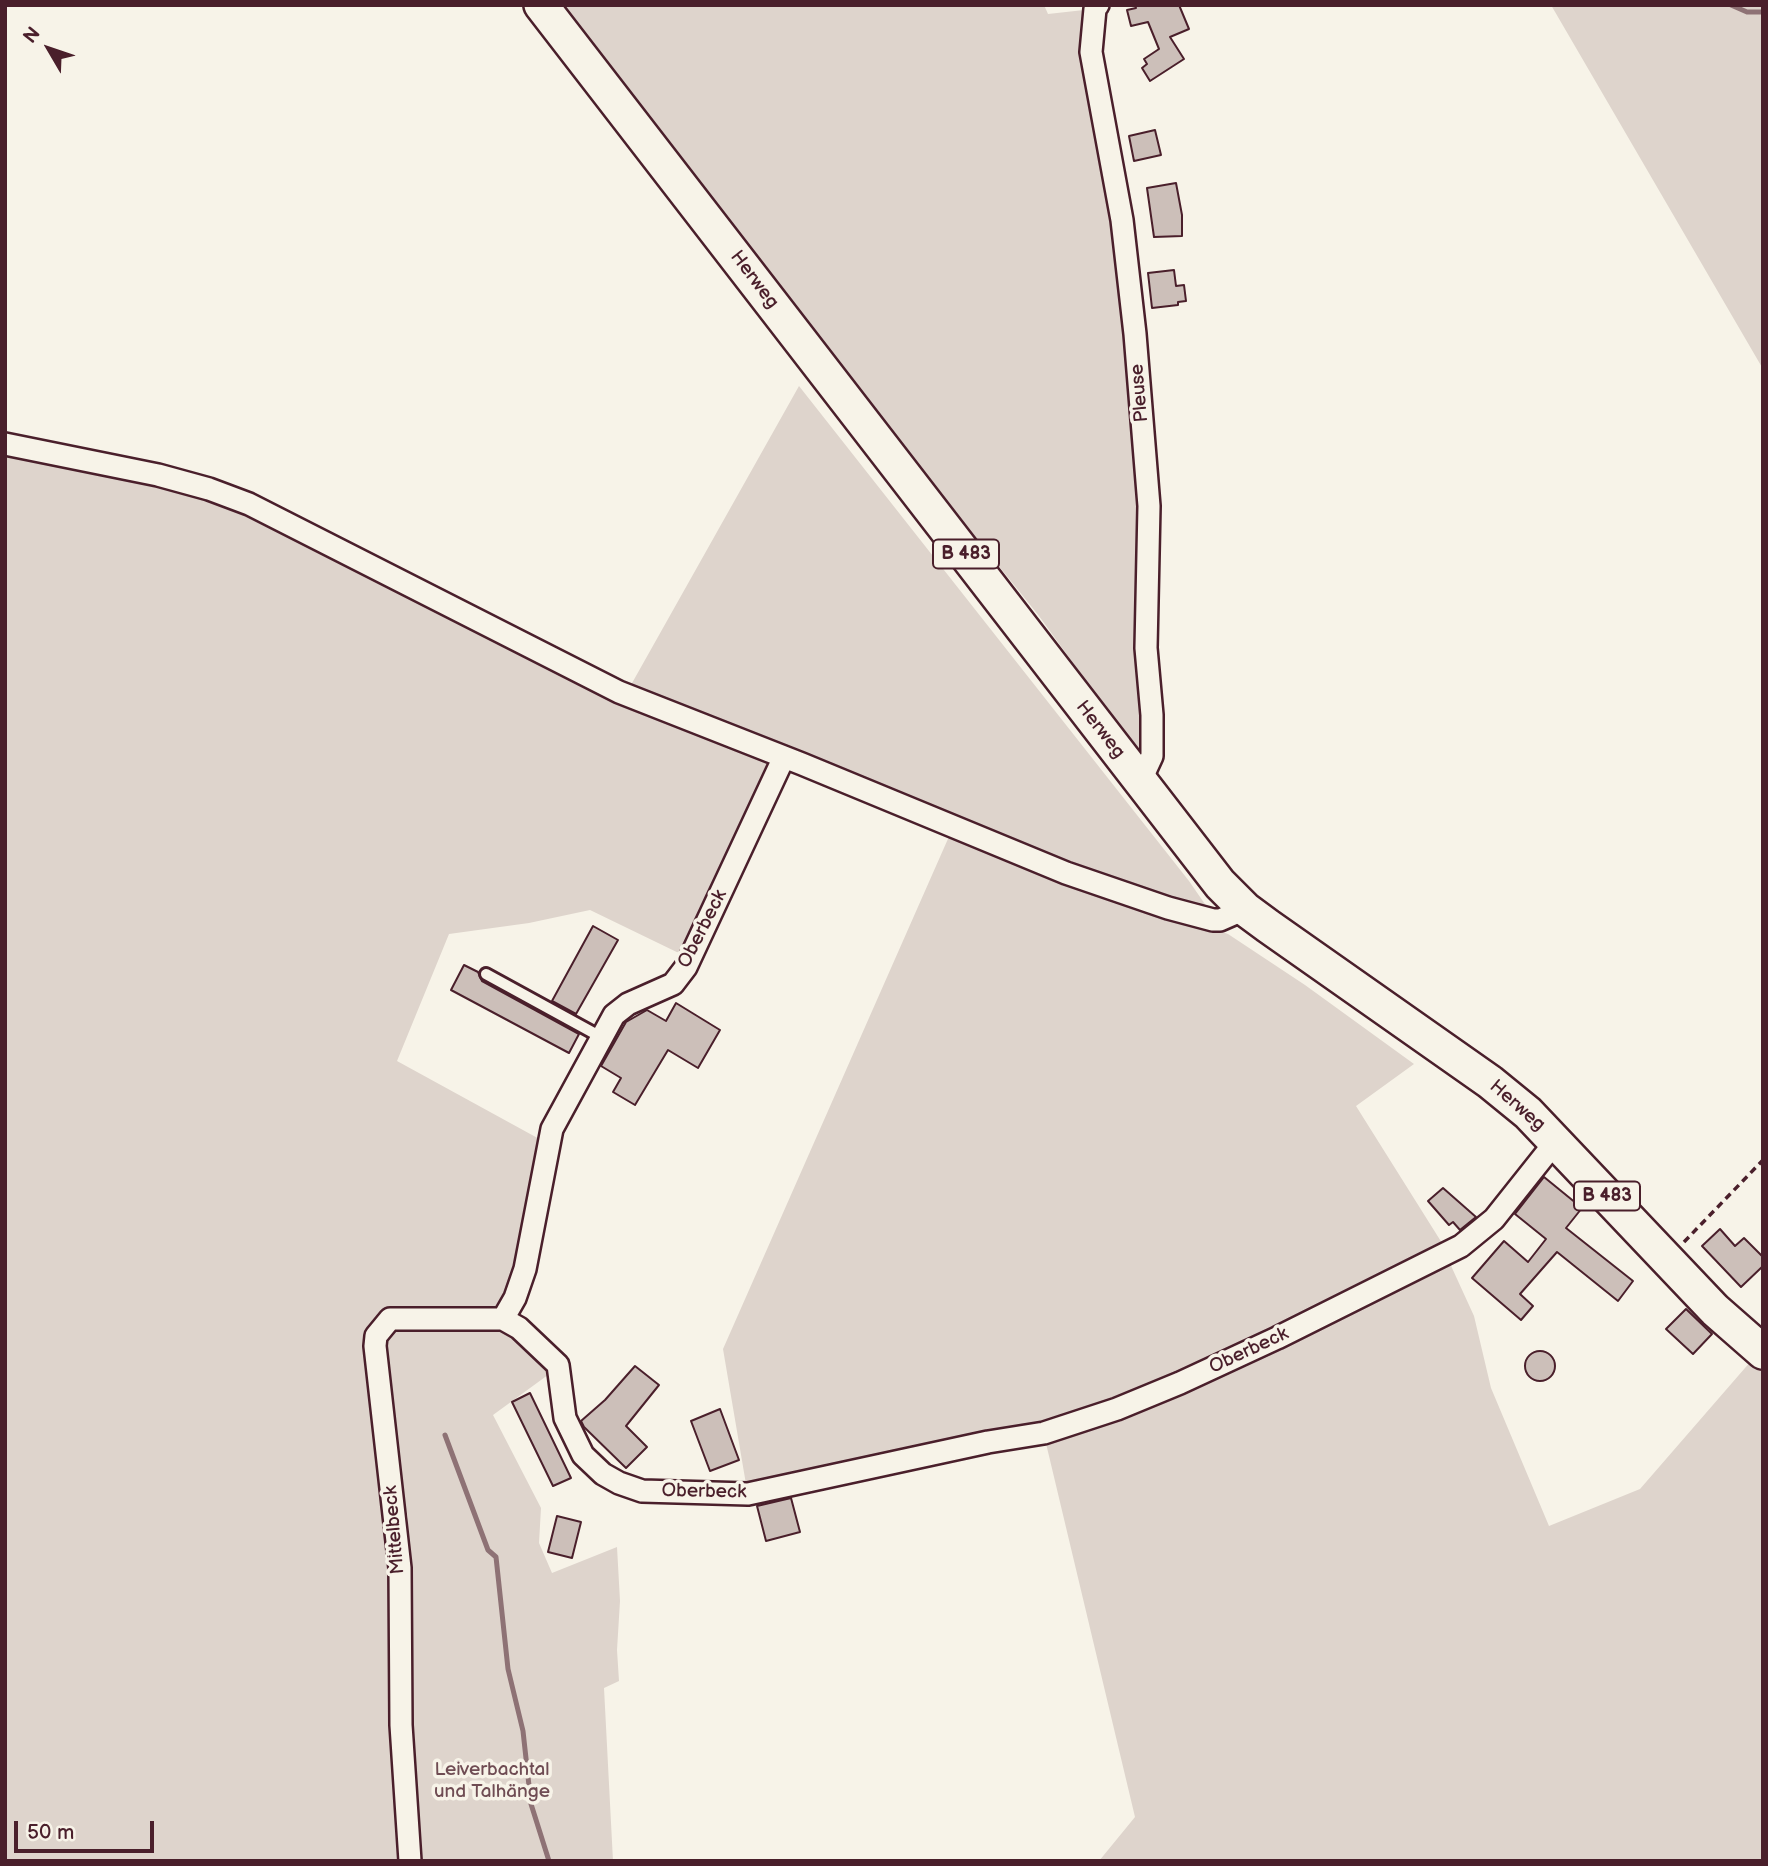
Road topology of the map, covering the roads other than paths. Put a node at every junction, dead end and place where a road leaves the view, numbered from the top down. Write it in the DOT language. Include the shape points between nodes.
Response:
graph roads {
  1 [pos="541,5"];
  2 [pos="1098,5"];
  3 [pos="5,444"];
  4 [pos="784,757"];
  5 [pos="1140,782"];
  6 [pos="1245,909"];
  7 [pos="486,974"];
  8 [pos="601,1037"];
  9 [pos="1556,1141"];
  10 [pos="503,1319"];
  11 [pos="1763,1352"];
  12 [pos="410,1861"];
  1 -- 5 [label="main road, Herweg / B 483"];
  2 -- 5 [label="street, Pleuse" via="1091,52 1122,220 1149,506 1146,648 1152,756"];
  3 -- 4 [label="street" via="158,475 249,503 619,692"];
  4 -- 6 [label="street" via="1123,893 1213,920"];
  4 -- 8 [label="street, Oberbeck" via="686,967 673,984 614,1015"];
  5 -- 6 [label="main road, Herweg / B 483"];
  6 -- 9 [label="main road, Herweg / B 483" via="1490,1082"];
  7 -- 8 [label="lane"];
  8 -- 10 [label="street, Oberbeck" via="552,1129 525,1269"];
  9 -- 10 [label="street, Oberbeck" via="1494,1219 1461,1246 1180,1383 1044,1433 748,1494 642,1491 603,1474 583,1455 570,1432 558,1365"];
  9 -- 11 [label="main road, Herweg / B 483" via="1715,1310"];
  10 -- 12 [label="street, Mittelbeck" via="390,1319 376,1336 400,1568 401,1725"];
}
